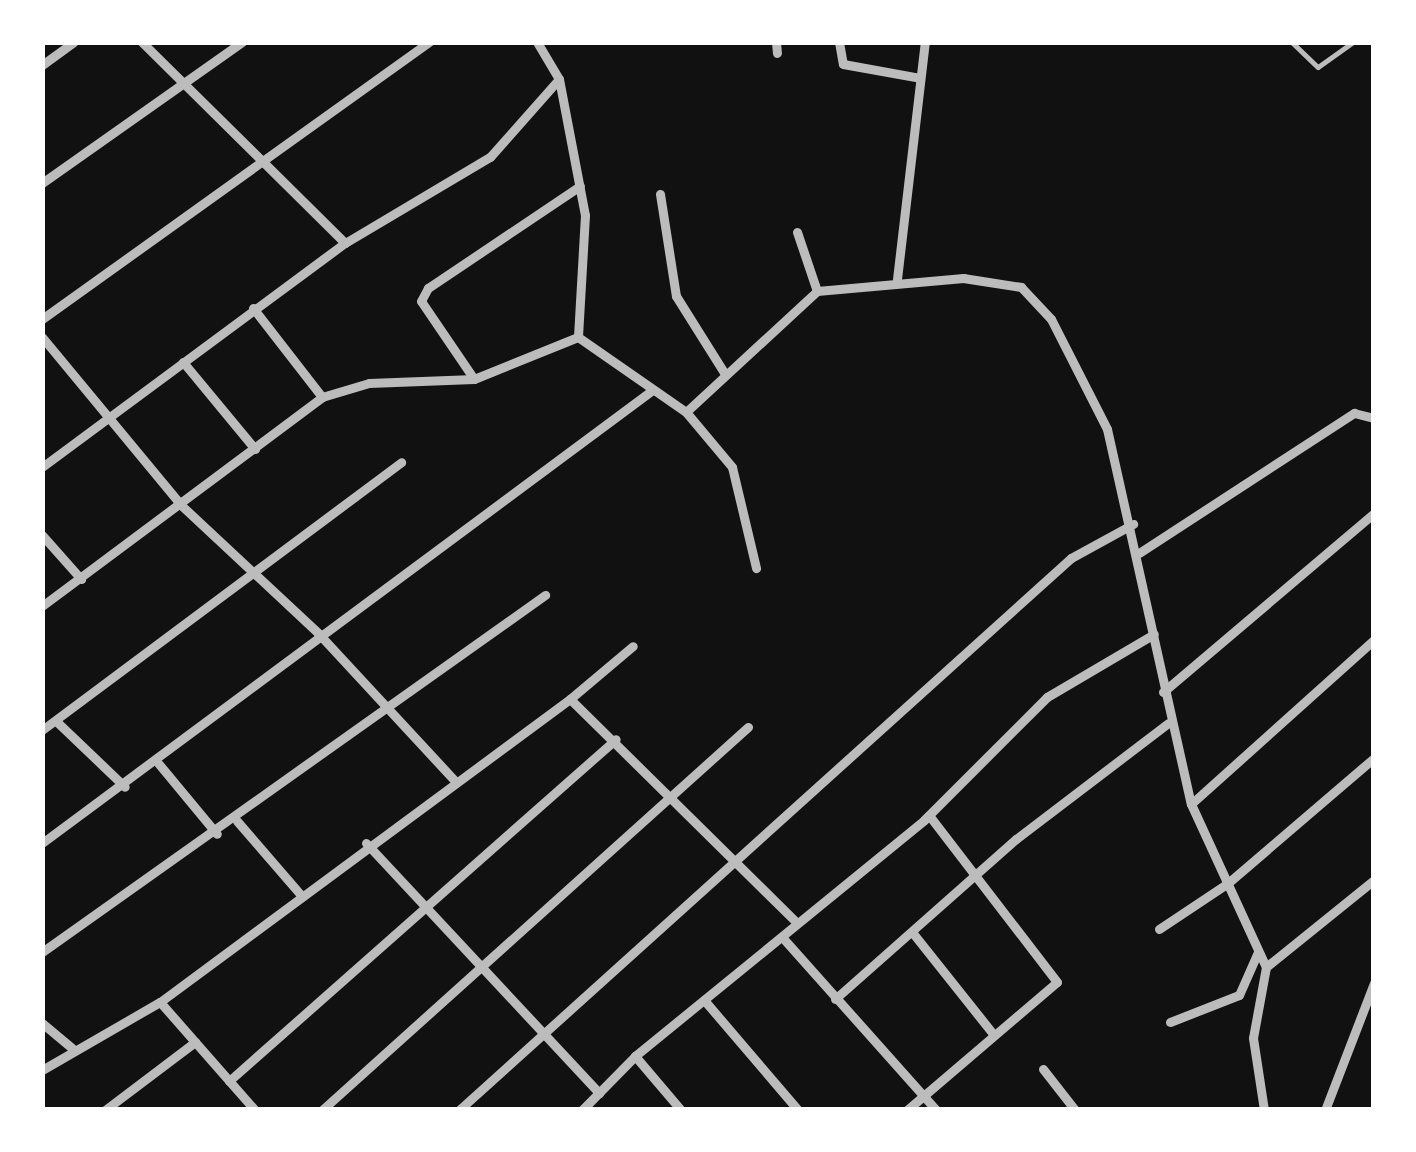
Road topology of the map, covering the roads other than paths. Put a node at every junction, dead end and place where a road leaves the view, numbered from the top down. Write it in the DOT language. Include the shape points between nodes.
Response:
graph roads {
  1 [pos="74,42"];
  2 [pos="142,42"];
  3 [pos="242,42"];
  4 [pos="429,42"];
  5 [pos="537,42"];
  6 [pos="839,42"];
  7 [pos="926,42"];
  8 [pos="1292,42"];
  9 [pos="1353,42"];
  10 [pos="42,65"];
  11 [pos="920,78"];
  12 [pos="560,79"];
  13 [pos="183,86"];
  14 [pos="259,166"];
  15 [pos="42,183"];
  16 [pos="580,186"];
  17 [pos="660,194"];
  18 [pos="797,232"];
  19 [pos="345,243"];
  20 [pos="897,279"];
  21 [pos="817,290"];
  22 [pos="253,308"];
  23 [pos="42,319"];
  24 [pos="578,337"];
  25 [pos="42,338"];
  26 [pos="183,362"];
  27 [pos="725,374"];
  28 [pos="474,379"];
  29 [pos="650,392"];
  30 [pos="322,397"];
  31 [pos="686,412"];
  32 [pos="112,417"];
  33 [pos="1374,418"];
  34 [pos="255,449"];
  35 [pos="401,462"];
  36 [pos="42,467"];
  37 [pos="182,506"];
  38 [pos="1374,513"];
  39 [pos="1133,524"];
  40 [pos="42,535"];
  41 [pos="1139,553"];
  42 [pos="756,568"];
  43 [pos="251,573"];
  44 [pos="81,579"];
  45 [pos="545,595"];
  46 [pos="42,606"];
  47 [pos="318,633"];
  48 [pos="1154,634"];
  49 [pos="1374,640"];
  50 [pos="633,646"];
  51 [pos="1163,692"];
  52 [pos="570,699"];
  53 [pos="388,708"];
  54 [pos="56,721"];
  55 [pos="1168,723"];
  56 [pos="748,727"];
  57 [pos="42,730"];
  58 [pos="616,740"];
  59 [pos="1374,758"];
  60 [pos="158,763"];
  61 [pos="455,781"];
  62 [pos="125,787"];
  63 [pos="675,798"];
  64 [pos="1191,803"];
  65 [pos="929,815"];
  66 [pos="237,821"];
  67 [pos="217,834"];
  68 [pos="42,843"];
  69 [pos="366,843"];
  70 [pos="736,857"];
  71 [pos="979,874"];
  72 [pos="1374,880"];
  73 [pos="1228,884"];
  74 [pos="300,894"];
  75 [pos="428,911"];
  76 [pos="796,922"];
  77 [pos="1160,929"];
  78 [pos="912,932"];
  79 [pos="782,937"];
  80 [pos="1260,946"];
  81 [pos="42,952"];
  82 [pos="1266,967"];
  83 [pos="482,971"];
  84 [pos="1374,983"];
  85 [pos="835,999"];
  86 [pos="704,1000"];
  87 [pos="160,1002"];
  88 [pos="1170,1022"];
  89 [pos="42,1023"];
  90 [pos="542,1031"];
  91 [pos="994,1034"];
  92 [pos="195,1042"];
  93 [pos="72,1048"];
  94 [pos="635,1056"];
  95 [pos="1043,1069"];
  96 [pos="42,1070"];
  97 [pos="229,1081"];
  98 [pos="599,1093"];
  99 [pos="921,1096"];
  100 [pos="245,1099"];
  101 [pos="105,1110"];
  102 [pos="232,1110"];
  103 [pos="255,1110"];
  104 [pos="322,1110"];
  105 [pos="459,1110"];
  106 [pos="582,1110"];
  107 [pos="681,1110"];
  108 [pos="798,1110"];
  109 [pos="907,1110"];
  110 [pos="936,1110"];
  111 [pos="1075,1110"];
  112 [pos="1264,1110"];
  113 [pos="1325,1110"];
  1 -- 10 [label="street"];
  2 -- 13 [label="street"];
  3 -- 13 [label="street"];
  4 -- 14 [label="street"];
  5 -- 12 [label="street"];
  6 -- 11 [label="street" via="843,64"];
  7 -- 11 [label="street"];
  8 -- 9 [label="lane" via="1318,67"];
  11 -- 20 [label="street"];
  12 -- 16 [label="street"];
  12 -- 19 [label="street" via="490,157"];
  13 -- 14 [label="street"];
  13 -- 15 [label="street"];
  14 -- 19 [label="street"];
  14 -- 23 [label="street"];
  16 -- 24 [label="street"];
  16 -- 28 [label="street" via="428,288 421,301"];
  17 -- 27 [label="street" via="676,296"];
  18 -- 21 [label="street"];
  19 -- 22 [label="street"];
  20 -- 21 [label="street"];
  20 -- 39 [label="street" via="1021,287 1051,319 1107,429"];
  21 -- 27 [label="street"];
  22 -- 26 [label="street"];
  22 -- 30 [label="street"];
  24 -- 28 [label="street"];
  24 -- 29 [label="street"];
  25 -- 32 [label="street"];
  26 -- 32 [label="street"];
  26 -- 34 [label="street"];
  27 -- 31 [label="street"];
  28 -- 30 [label="street" via="369,383"];
  29 -- 31 [label="street"];
  29 -- 47 [label="street"];
  30 -- 34 [label="street"];
  31 -- 42 [label="street" via="732,467"];
  32 -- 36 [label="street"];
  32 -- 37 [label="street"];
  33 -- 41 [label="street" via="1354,413"];
  34 -- 37 [label="street"];
  35 -- 43 [label="street"];
  37 -- 43 [label="street"];
  37 -- 44 [label="street"];
  38 -- 51 [label="street"];
  39 -- 41 [label="street"];
  39 -- 70 [label="street" via="1071,558"];
  40 -- 44 [label="street"];
  41 -- 48 [label="street"];
  43 -- 47 [label="street"];
  43 -- 54 [label="street"];
  44 -- 46 [label="street"];
  45 -- 53 [label="street"];
  47 -- 53 [label="street"];
  47 -- 60 [label="street"];
  48 -- 51 [label="street"];
  48 -- 65 [label="street" via="1047,697"];
  49 -- 64 [label="street"];
  50 -- 52 [label="street"];
  51 -- 55 [label="street"];
  52 -- 58 [label="street"];
  52 -- 61 [label="street"];
  53 -- 61 [label="street"];
  53 -- 66 [label="street"];
  54 -- 57 [label="street"];
  54 -- 62 [label="street"];
  55 -- 64 [label="street"];
  55 -- 71 [label="street"];
  56 -- 63 [label="street"];
  58 -- 63 [label="street"];
  58 -- 75 [label="street"];
  59 -- 73 [label="street"];
  60 -- 62 [label="street"];
  60 -- 67 [label="street"];
  61 -- 69 [label="street"];
  62 -- 68 [label="street"];
  63 -- 70 [label="street"];
  63 -- 83 [label="street"];
  64 -- 73 [label="street"];
  65 -- 71 [label="street"];
  65 -- 76 [label="street"];
  66 -- 67 [label="street"];
  66 -- 74 [label="street"];
  67 -- 81 [label="street"];
  69 -- 74 [label="street"];
  69 -- 75 [label="street"];
  70 -- 76 [label="street"];
  70 -- 90 [label="street"];
  71 -- 78 [label="street"];
  71 -- 91 [label="street" via="1057,982"];
  72 -- 82 [label="street"];
  73 -- 77 [label="street"];
  73 -- 80 [label="street"];
  74 -- 87 [label="street"];
  75 -- 83 [label="street"];
  75 -- 97 [label="street"];
  76 -- 79 [label="street"];
  78 -- 85 [label="street"];
  78 -- 91 [label="street"];
  79 -- 85 [label="street"];
  79 -- 86 [label="street"];
  80 -- 82 [label="street"];
  80 -- 88 [label="street" via="1239,995"];
  82 -- 112 [label="street" via="1253,1038"];
  83 -- 90 [label="street"];
  83 -- 104 [label="street"];
  84 -- 113 [label="street"];
  85 -- 99 [label="street"];
  86 -- 94 [label="street"];
  86 -- 108 [label="street"];
  87 -- 92 [label="street"];
  87 -- 93 [label="street"];
  89 -- 93 [label="street"];
  90 -- 98 [label="street"];
  90 -- 105 [label="street"];
  91 -- 99 [label="street"];
  92 -- 97 [label="street"];
  92 -- 101 [label="street"];
  93 -- 96 [label="street"];
  94 -- 98 [label="street"];
  94 -- 107 [label="street"];
  95 -- 111 [label="street"];
  97 -- 100 [label="street"];
  98 -- 106 [label="street"];
  99 -- 109 [label="street"];
  99 -- 110 [label="street"];
  100 -- 102 [label="street"];
  100 -- 103 [label="street"];
}
